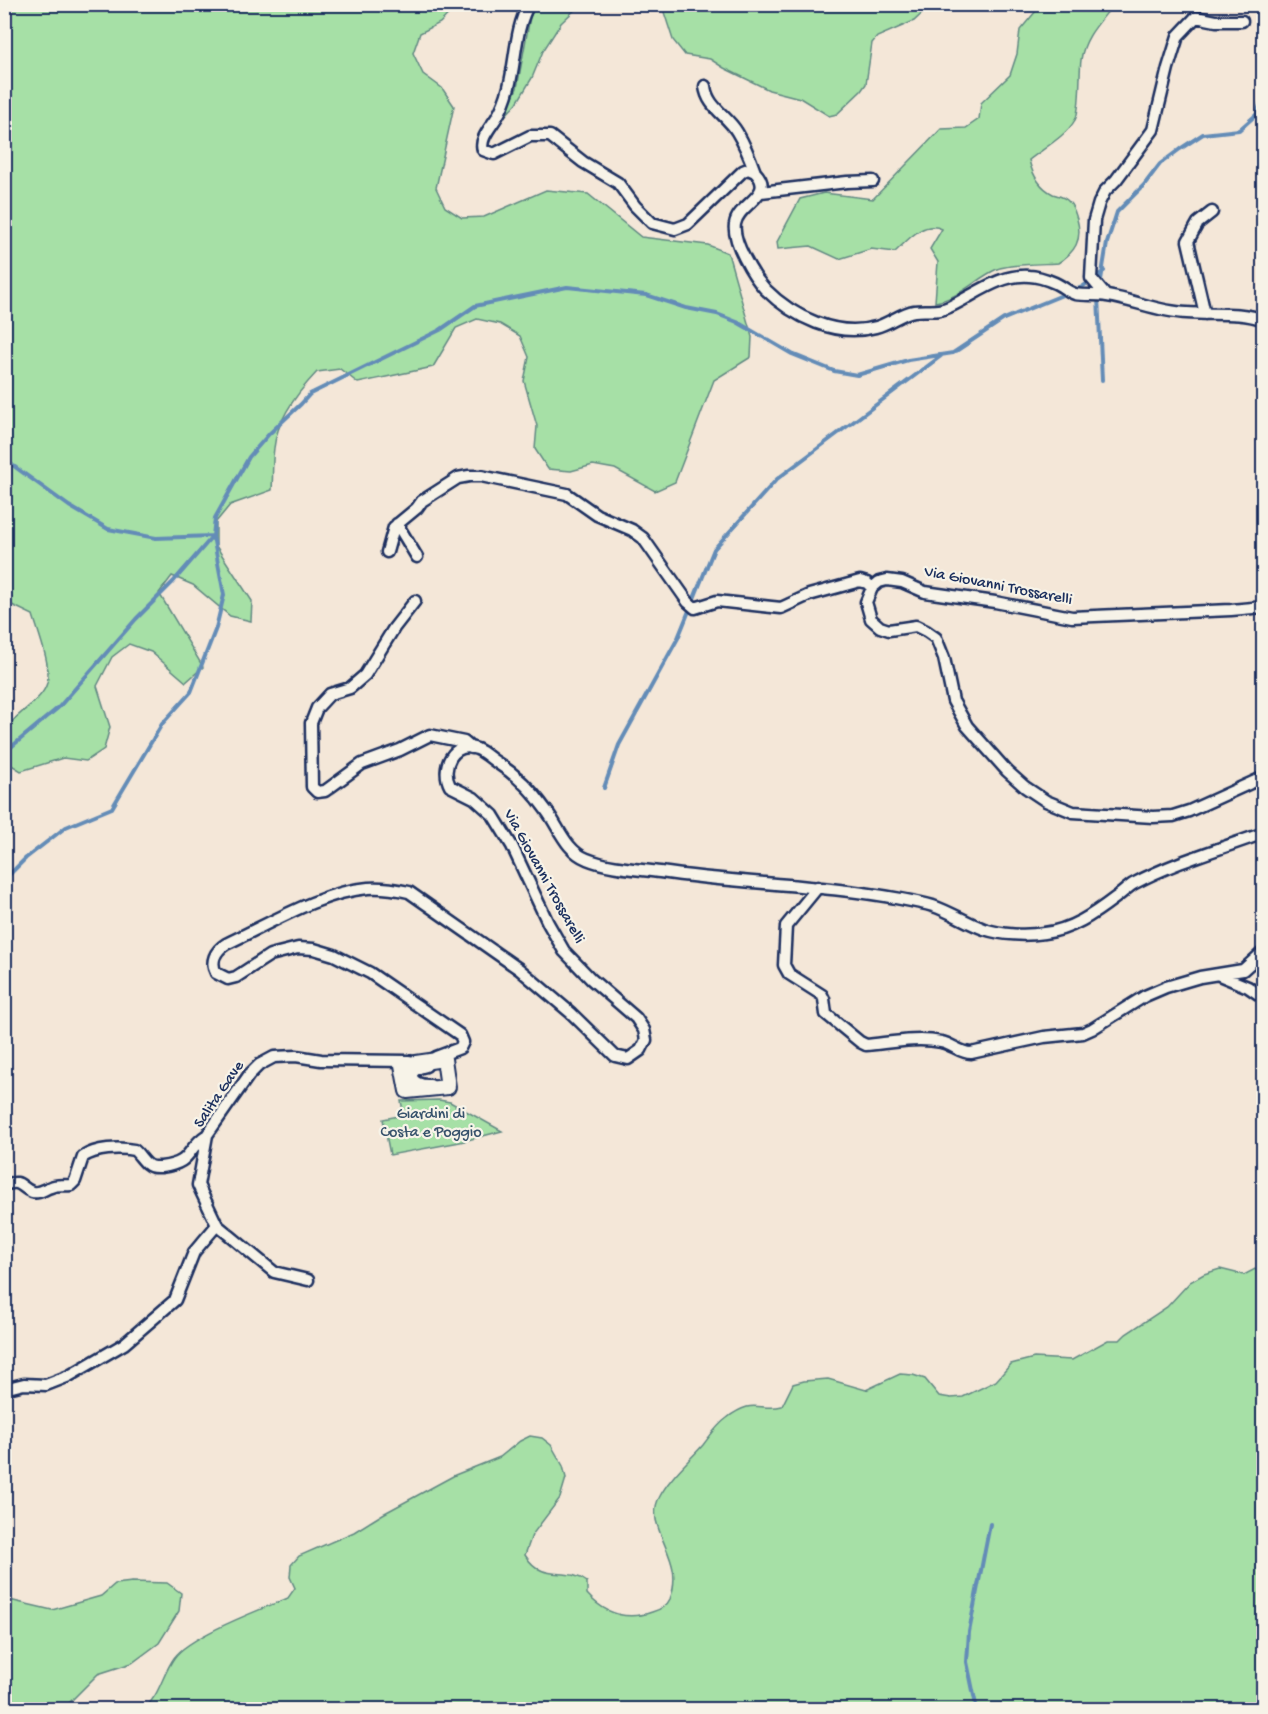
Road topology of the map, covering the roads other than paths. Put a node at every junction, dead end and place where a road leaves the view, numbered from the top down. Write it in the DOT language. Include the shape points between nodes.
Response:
graph roads {
  1 [pos="529,4"];
  2 [pos="1242,21"];
  3 [pos="705,86"];
  4 [pos="755,172"];
  5 [pos="873,181"];
  6 [pos="760,192"];
  7 [pos="1212,212"];
  8 [pos="1106,296"];
  9 [pos="1205,314"];
  10 [pos="1263,320"];
  11 [pos="396,524"];
  12 [pos="387,552"];
  13 [pos="417,557"];
  14 [pos="872,588"];
  15 [pos="415,600"];
  16 [pos="1263,607"];
  17 [pos="472,748"];
  18 [pos="1263,777"];
  19 [pos="1263,833"];
  20 [pos="818,887"];
  21 [pos="1263,951"];
  22 [pos="1219,975"];
  23 [pos="1259,991"];
  24 [pos="1263,998"];
  25 [pos="462,1046"];
  26 [pos="207,1135"];
  27 [pos="4,1185"];
  28 [pos="217,1225"];
  29 [pos="308,1280"];
  30 [pos="4,1389"];
  1 -- 4 [label="street" via="522,16 511,86 500,113 482,140 483,150 494,154 530,136 550,136 618,183 652,222 675,229 688,224 742,171"];
  2 -- 8 [label="street" via="1196,17 1178,36 1153,130 1105,191 1094,220 1091,279"];
  3 -- 4 [label="street" via="706,98 736,130"];
  4 -- 6 [label="street" via="762,183"];
  5 -- 6 [label="street"];
  6 -- 8 [label="street" via="735,223 746,262 764,288 781,303 827,326 851,330 877,327 913,311 936,312 1001,279 1029,276 1055,283 1073,294"];
  7 -- 9 [label="street" via="1198,223 1188,240"];
  8 -- 9 [label="street" via="1164,311"];
  9 -- 10 [label="street"];
  11 -- 12 [label="street"];
  11 -- 13 [label="street"];
  11 -- 14 [label="street, Via Giovanni Trossarelli" via="450,483 481,476 567,494 597,515 638,533 695,608 717,601 781,608 809,595 860,581"];
  14 -- 16 [label="street, Via Giovanni Trossarelli" via="883,580 892,580 925,592 1071,617"];
  14 -- 18 [label="street" via="866,603 871,619 889,630 916,627 936,638 953,700 967,726 1007,771 1046,801 1072,812 1173,816"];
  15 -- 17 [label="street" via="365,675 350,688 330,694 316,708 311,723 312,787 320,792 362,764 430,735 464,742"];
  17 -- 20 [label="street, Via Giovanni Trossarelli" via="527,784 559,832 585,859 688,876"];
  17 -- 25 [label="street, Via Giovanni Trossarelli" via="452,754 446,765 446,779 450,786 485,806 501,825 564,951 640,1024 646,1040 637,1054 628,1059 615,1056 519,969 409,892 367,888 324,899 226,944 216,953 213,966 219,976 228,979 283,951 306,948 334,955 386,982 448,1025 460,1035"];
  19 -- 20 [label="street, Via Giovanni Trossarelli" via="1131,885 1088,918 1046,933 986,929 934,906"];
  20 -- 22 [label="street" via="786,926 784,964 789,974 822,995 826,1014 863,1044 937,1041 971,1053 1083,1033 1154,992"];
  21 -- 22 [label="street" via="1243,970"];
  22 -- 23 [label="street"];
  23 -- 24 [label="street"];
  25 -- 26 [label="street, Salita Gave" via="446,1056 394,1062 274,1058 249,1075"];
  26 -- 27 [label="street" via="186,1159 175,1164 154,1167 147,1165 134,1150 111,1149 84,1157 71,1185 56,1185 37,1193 20,1184"];
  26 -- 28 [label="street, Salita Gave" via="198,1185"];
  28 -- 29 [label="street" via="274,1272"];
  28 -- 30 [label="street" via="195,1252 175,1300 124,1344 46,1385 24,1384"];
}
